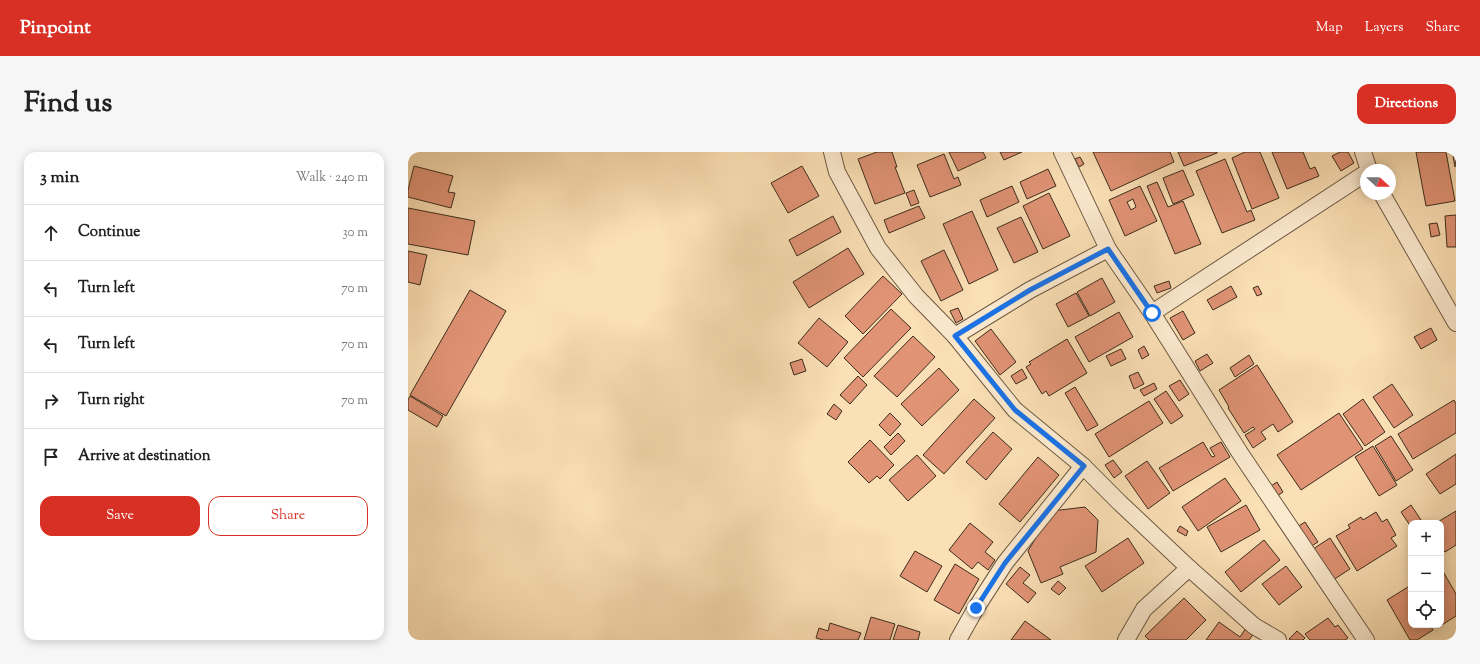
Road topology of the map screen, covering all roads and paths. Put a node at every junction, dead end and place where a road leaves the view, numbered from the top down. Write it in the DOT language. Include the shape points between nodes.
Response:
graph roads {
  1 [pos="832,152"];
  2 [pos="1062,152"];
  3 [pos="1363,152"];
  4 [pos="1367,164"];
  5 [pos="1360,176"];
  6 [pos="1385,200"];
  7 [pos="1108,249"];
  8 [pos="1152,313"];
  9 [pos="1456,323"];
  10 [pos="955,336"];
  11 [pos="1084,466"];
  12 [pos="1189,568"];
  13 [pos="958,640"];
  14 [pos="1126,640"];
  15 [pos="1278,640"];
  16 [pos="1366,640"];
  1 -- 10 [label="street" via="837,172 878,248 916,296"];
  2 -- 7 [label="street"];
  3 -- 4 [label="street"];
  5 -- 8 [label="street"];
  6 -- 9 [label="street"];
  7 -- 8 [label="street"];
  7 -- 10 [label="street" via="1030,290"];
  8 -- 16 [label="street" via="1240,453"];
  10 -- 11 [label="street" via="1015,410"];
  11 -- 12 [label="street"];
  11 -- 13 [label="street" via="1005,563"];
  12 -- 14 [label="street" via="1144,608"];
  12 -- 15 [label="street" via="1254,626"];
}
